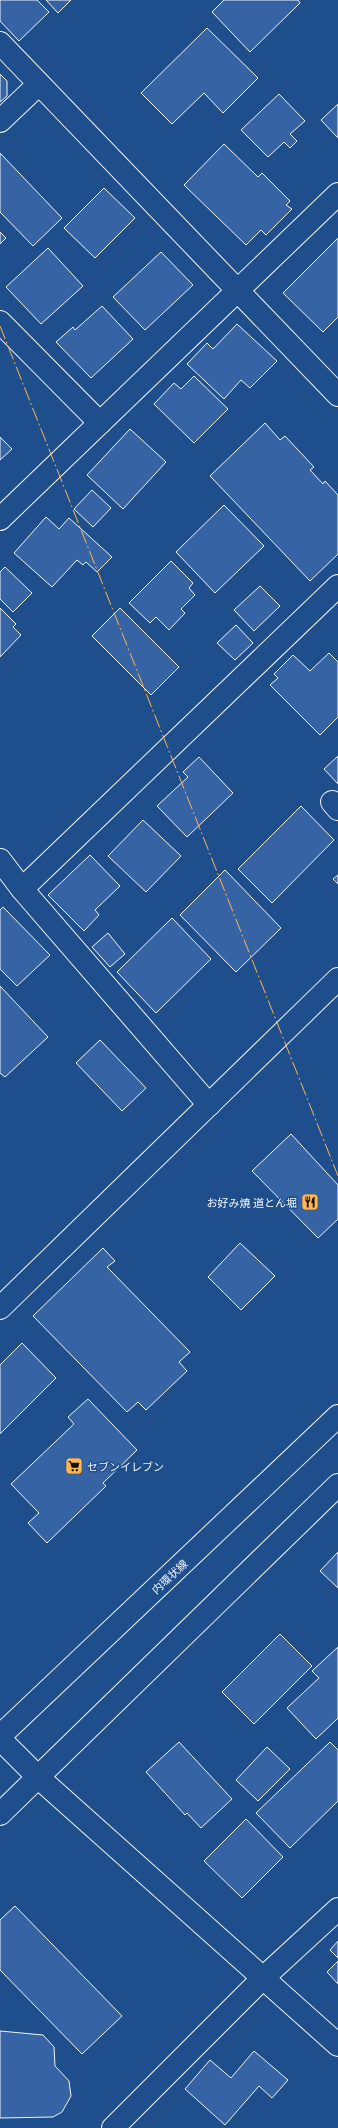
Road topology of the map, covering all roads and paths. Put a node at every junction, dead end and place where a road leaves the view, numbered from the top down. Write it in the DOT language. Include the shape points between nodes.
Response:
graph roads {
  1 [pos="0,44"];
  2 [pos="39,84"];
  3 [pos="0,121"];
  4 [pos="338,194"];
  5 [pos="238,290"];
  6 [pos="0,322"];
  7 [pos="338,395"];
  8 [pos="100,423"];
  9 [pos="0,520"];
  10 [pos="338,586"];
  11 [pos="0,860"];
  12 [pos="22,889"];
  13 [pos="338,979"];
  14 [pos="208,1105"];
  15 [pos="2,1302"];
  16 [pos="338,1416"];
  17 [pos="338,1485"];
  18 [pos="0,1736"];
  19 [pos="0,1739"];
  20 [pos="39,1778"];
  21 [pos="0,1814"];
  22 [pos="338,1909"];
  23 [pos="262,1979"];
  24 [pos="338,2045"];
  25 [pos="113,2128"];
  1 -- 2 [label="street"];
  2 -- 3 [label="street"];
  2 -- 5 [label="street"];
  4 -- 5 [label="street"];
  5 -- 7 [label="street"];
  5 -- 8 [label="street"];
  6 -- 8 [label="street"];
  8 -- 9 [label="street"];
  10 -- 12 [label="street"];
  11 -- 12 [label="street"];
  12 -- 14 [label="street"];
  13 -- 14 [label="street"];
  14 -- 15 [label="street"];
  16 -- 18 [label="street, 内環状線"];
  17 -- 20 [label="street"];
  19 -- 20 [label="street"];
  20 -- 21 [label="street"];
  20 -- 23 [label="street"];
  22 -- 23 [label="street"];
  23 -- 24 [label="street"];
  23 -- 25 [label="street"];
}
